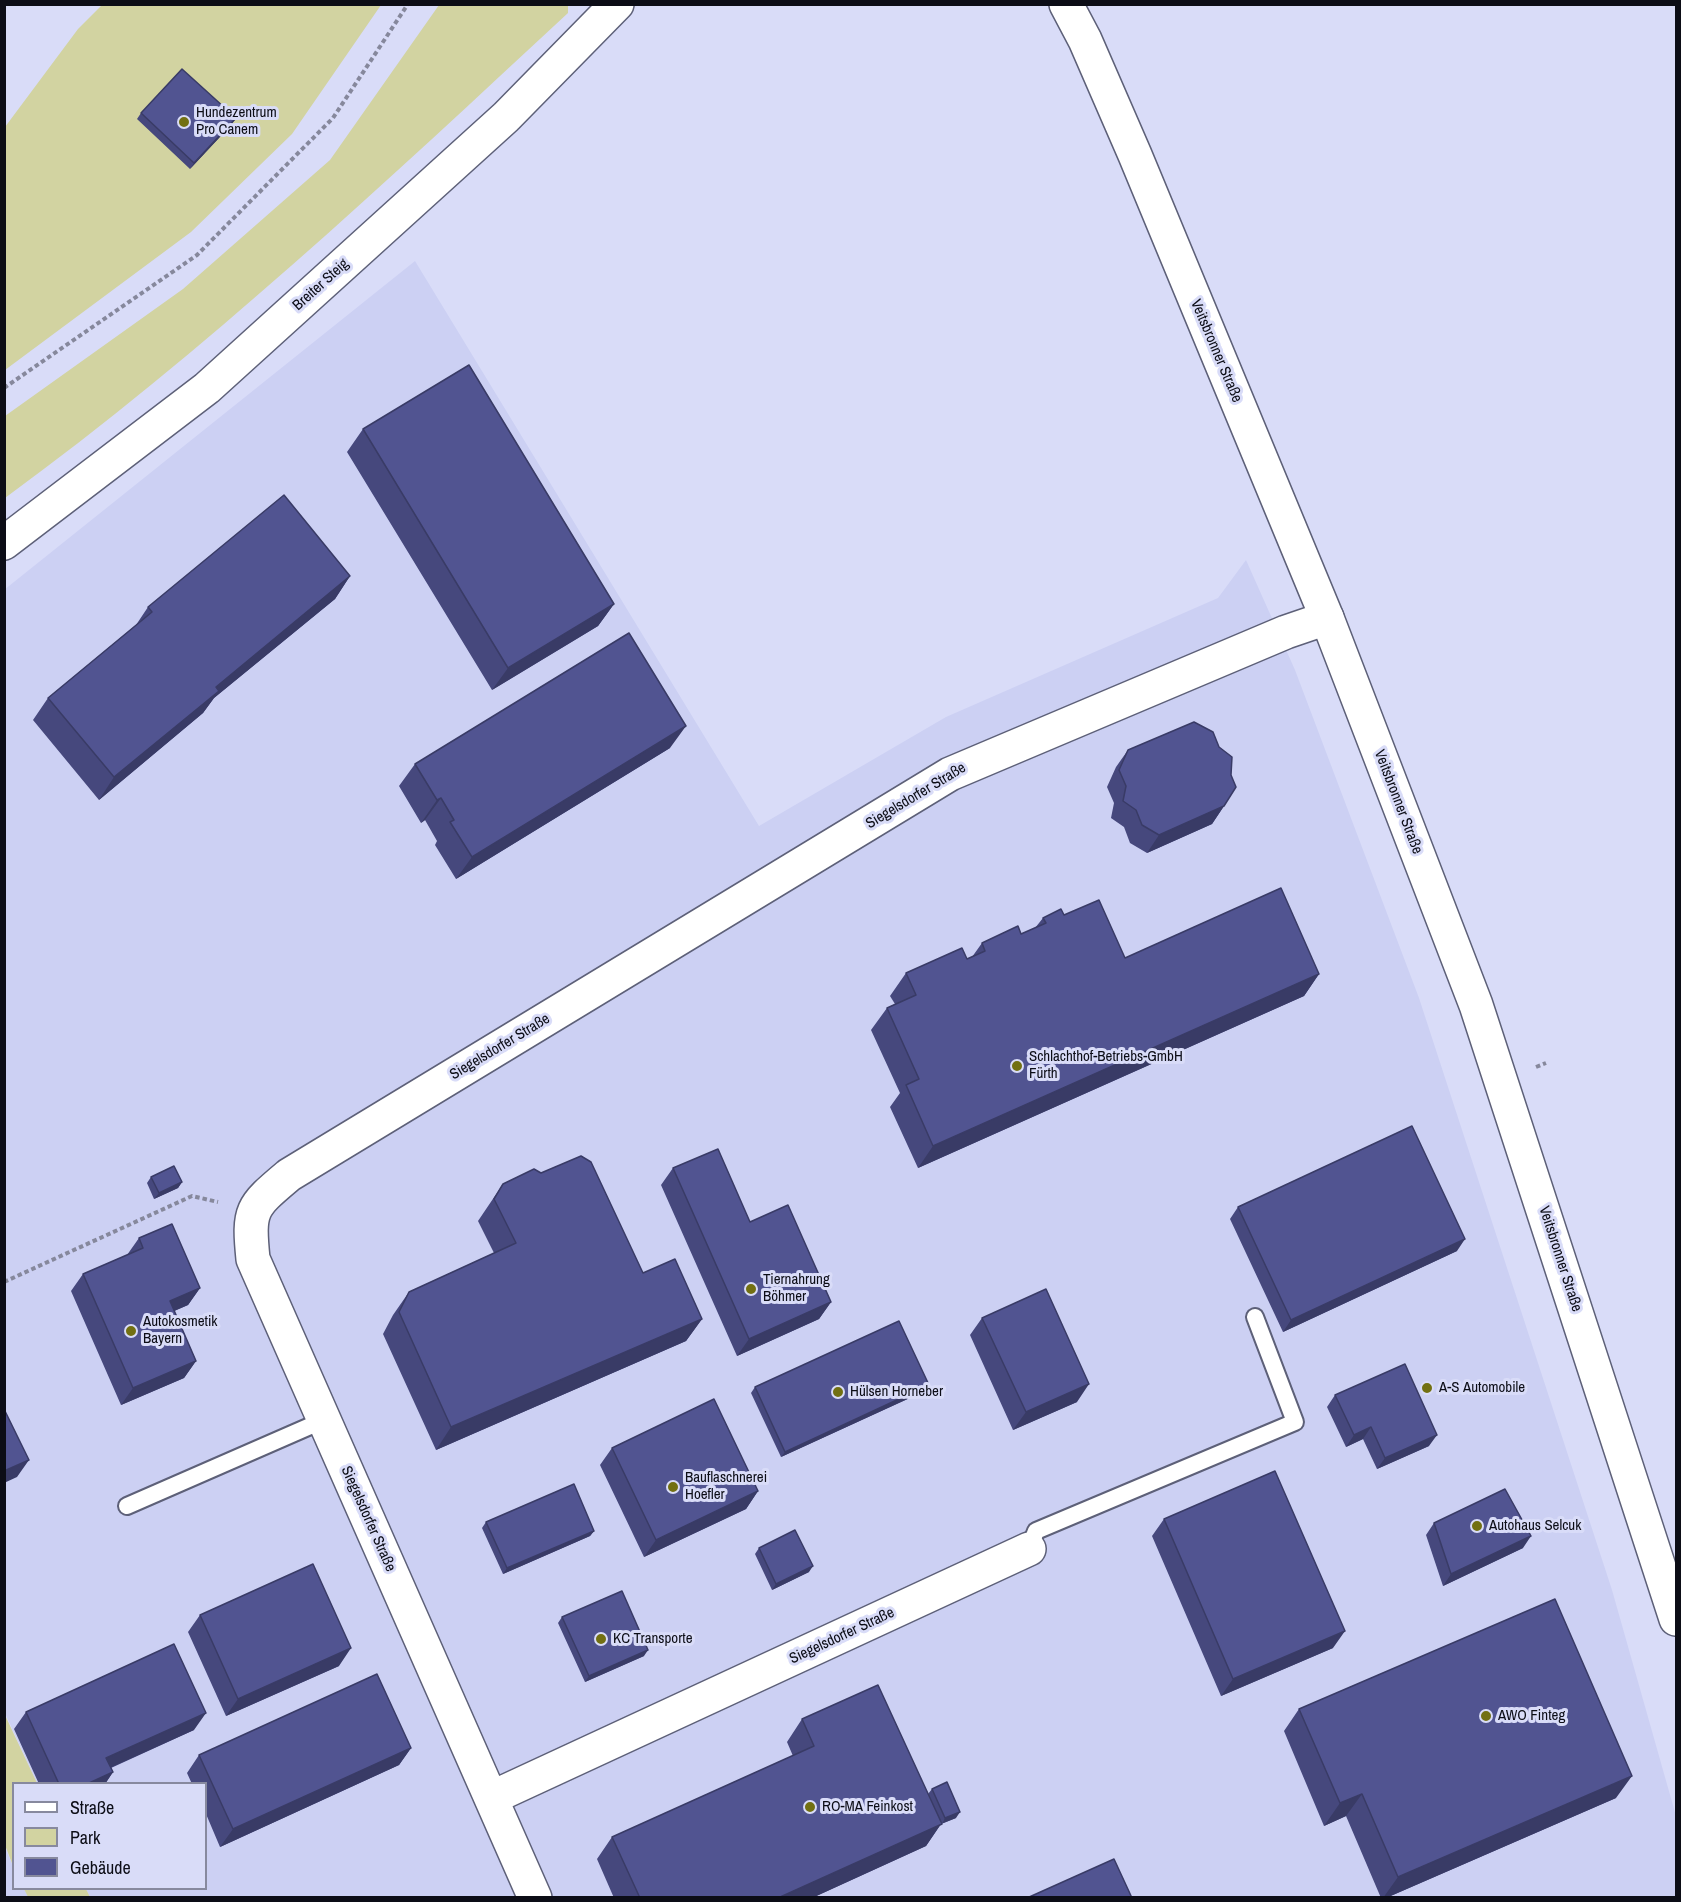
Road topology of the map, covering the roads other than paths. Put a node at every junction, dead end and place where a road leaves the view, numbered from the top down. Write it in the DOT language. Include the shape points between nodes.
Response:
graph roads {
  1 [pos="617,4"];
  2 [pos="1066,4"];
  3 [pos="4,543"];
  4 [pos="1327,618"];
  5 [pos="1255,1317"];
  6 [pos="324,1420"];
  7 [pos="127,1506"];
  8 [pos="1029,1549"];
  9 [pos="1677,1619"];
  10 [pos="491,1798"];
  11 [pos="535,1898"];
  1 -- 3 [label="street, Breiter Steig" via="506,117 207,388"];
  2 -- 4 [label="street, Veitsbronner Straße" via="1135,155"];
  4 -- 6 [label="street, Siegelsdorfer Straße" via="950,774 289,1175 253,1210 250,1227 254,1259"];
  4 -- 9 [label="street, Veitsbronner Straße" via="1476,1005"];
  5 -- 8 [label="lane" via="1295,1422 1036,1532"];
  6 -- 7 [label="lane"];
  6 -- 10 [label="street, Siegelsdorfer Straße"];
  8 -- 10 [label="street, Siegelsdorfer Straße"];
  10 -- 11 [label="street, Siegelsdorfer Straße"];
}
